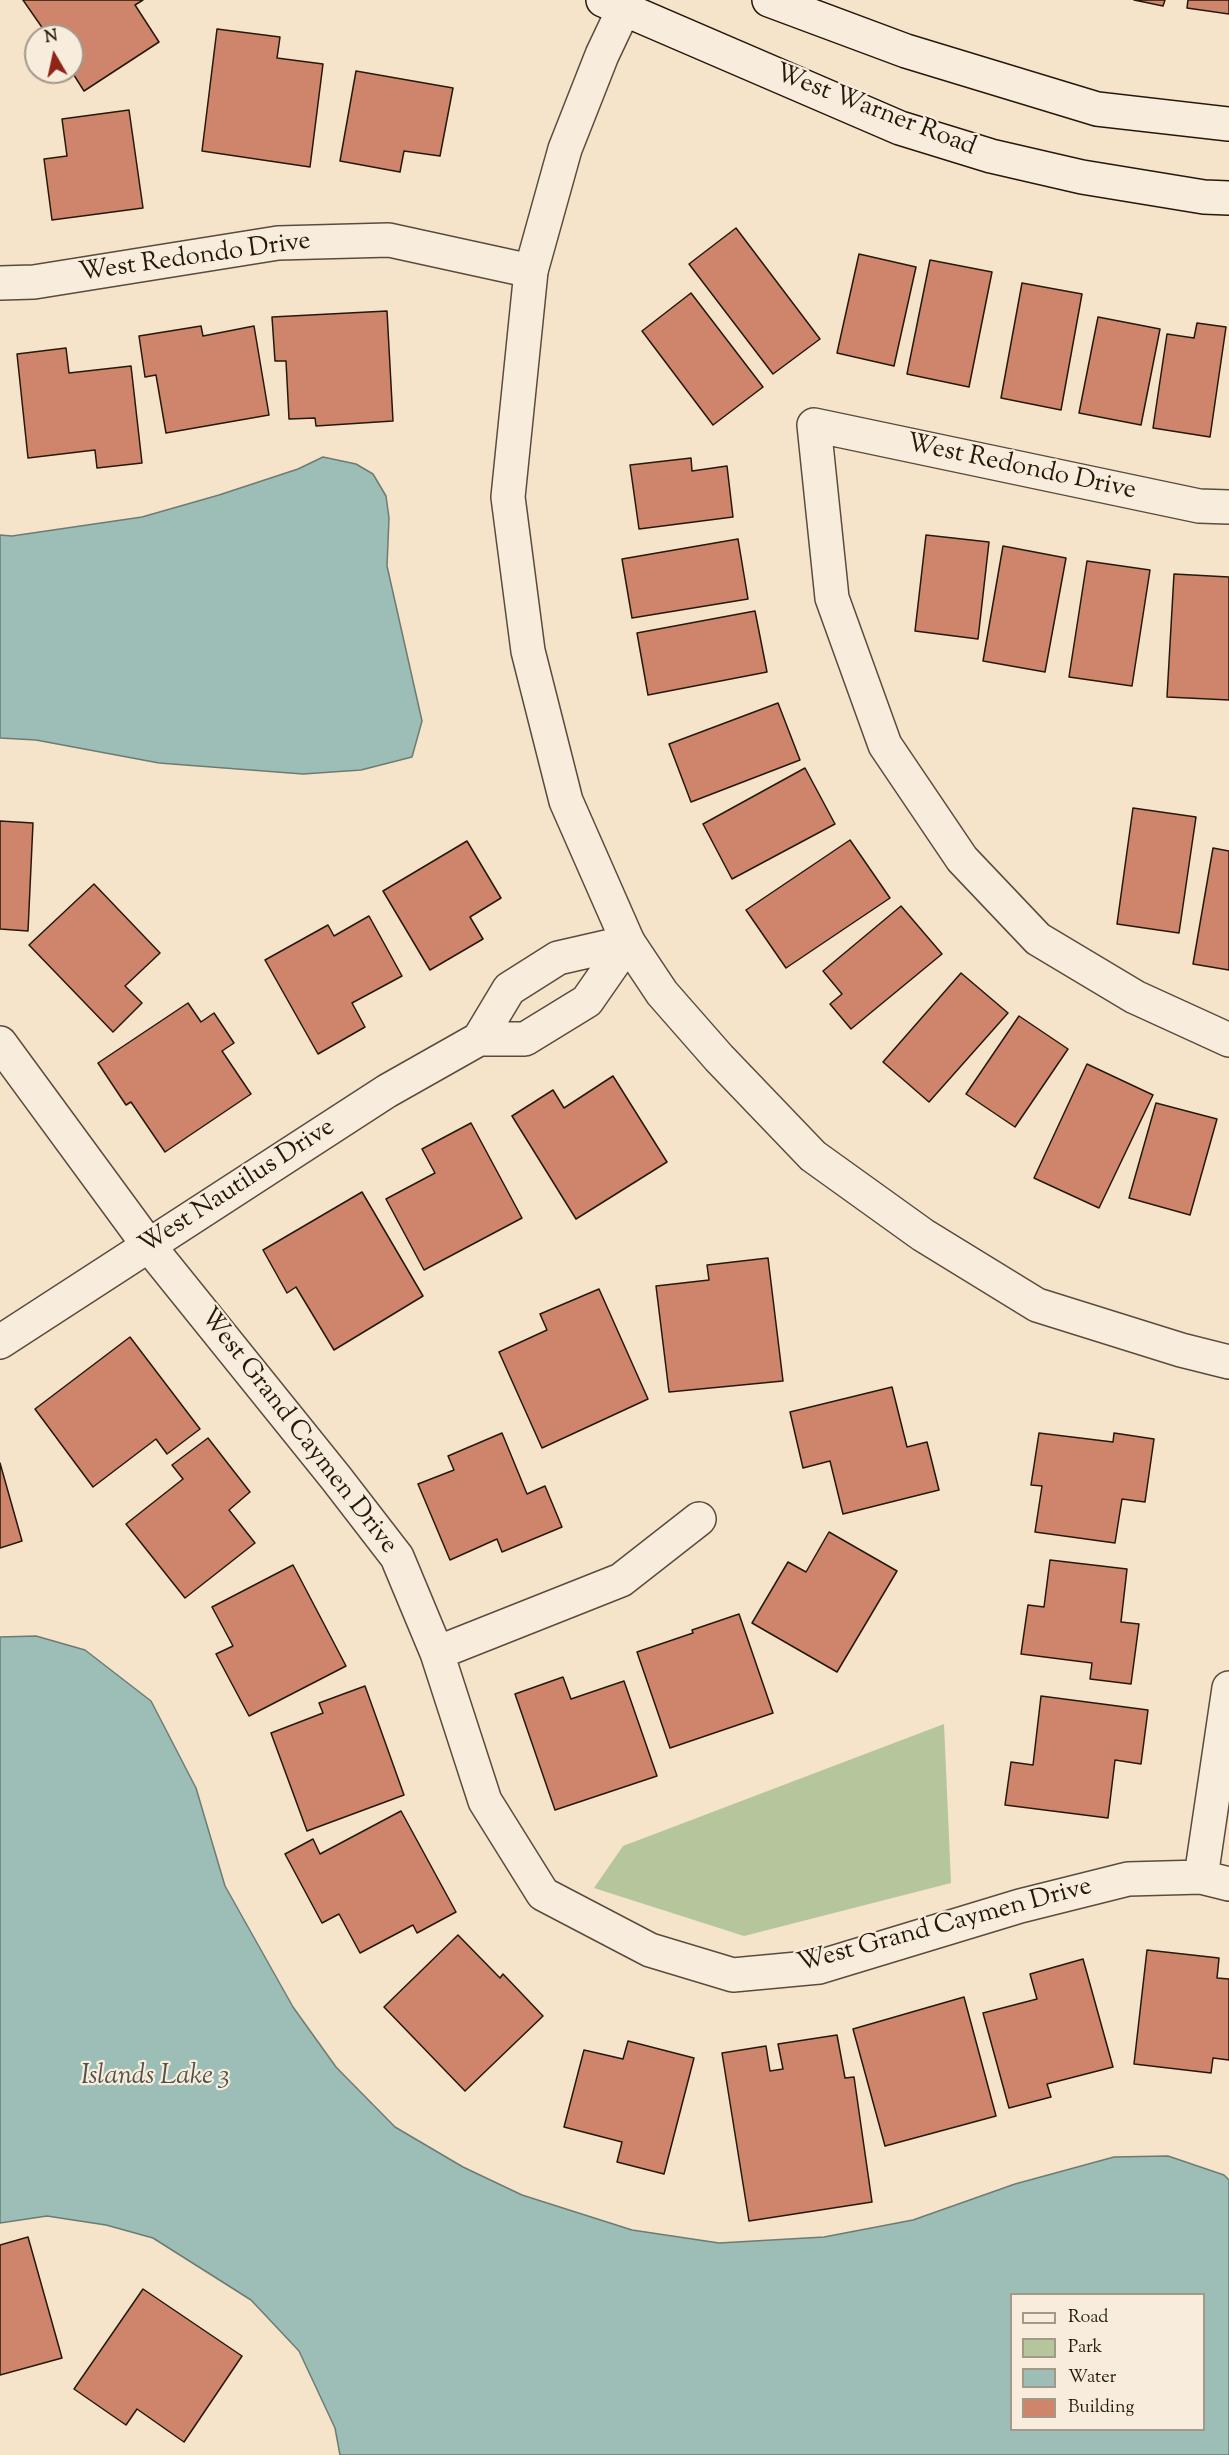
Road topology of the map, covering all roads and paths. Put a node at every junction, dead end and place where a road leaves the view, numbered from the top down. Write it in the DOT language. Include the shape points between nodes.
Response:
graph roads {
  1 [pos="769,0"];
  2 [pos="618,3"];
  3 [pos="1229,124"];
  4 [pos="1229,198"];
  5 [pos="531,271"];
  6 [pos="0,283"];
  7 [pos="1229,507"];
  8 [pos="628,942"];
  9 [pos="479,1039"];
  10 [pos="1229,1040"];
  11 [pos="0,1043"];
  12 [pos="149,1246"];
  13 [pos="0,1342"];
  14 [pos="1229,1362"];
  15 [pos="699,1519"];
  16 [pos="437,1653"];
  17 [pos="1229,1688"];
  18 [pos="1215,1880"];
  1 -- 3 [label="street" via="906,51 1097,109"];
  2 -- 4 [label="street, West Warner Road" via="688,38 900,128 991,156 1082,177"];
  2 -- 5 [label="street" via="566,149"];
  5 -- 6 [label="street, West Redondo Drive" via="389,240 278,243 34,282"];
  5 -- 8 [label="street" via="508,497 528,651 566,801"];
  7 -- 10 [label="street, West Redondo Drive" via="1199,506 814,425 832,598 885,745 962,859 1038,939 1135,997"];
  8 -- 9 [label="street, West Nautilus Drive" via="558,958 509,989"];
  8 -- 9 [label="street, West Nautilus Drive" via="587,1001 525,1039"];
  8 -- 14 [label="street" via="662,993 813,1155 923,1235 1037,1305"];
  9 -- 12 [label="street, West Nautilus Drive" via="387,1091"];
  11 -- 12 [label="street, West Grand Caymen Drive"];
  12 -- 13 [label="street, West Nautilus Drive"];
  12 -- 16 [label="street, West Grand Caymen Drive" via="397,1557"];
  15 -- 16 [label="street" via="621,1580"];
  16 -- 18 [label="street, West Grand Caymen Drive" via="485,1801 543,1894 650,1950 733,1976 819,1966 1020,1906 1128,1879"];
  17 -- 18 [label="street"];
}
